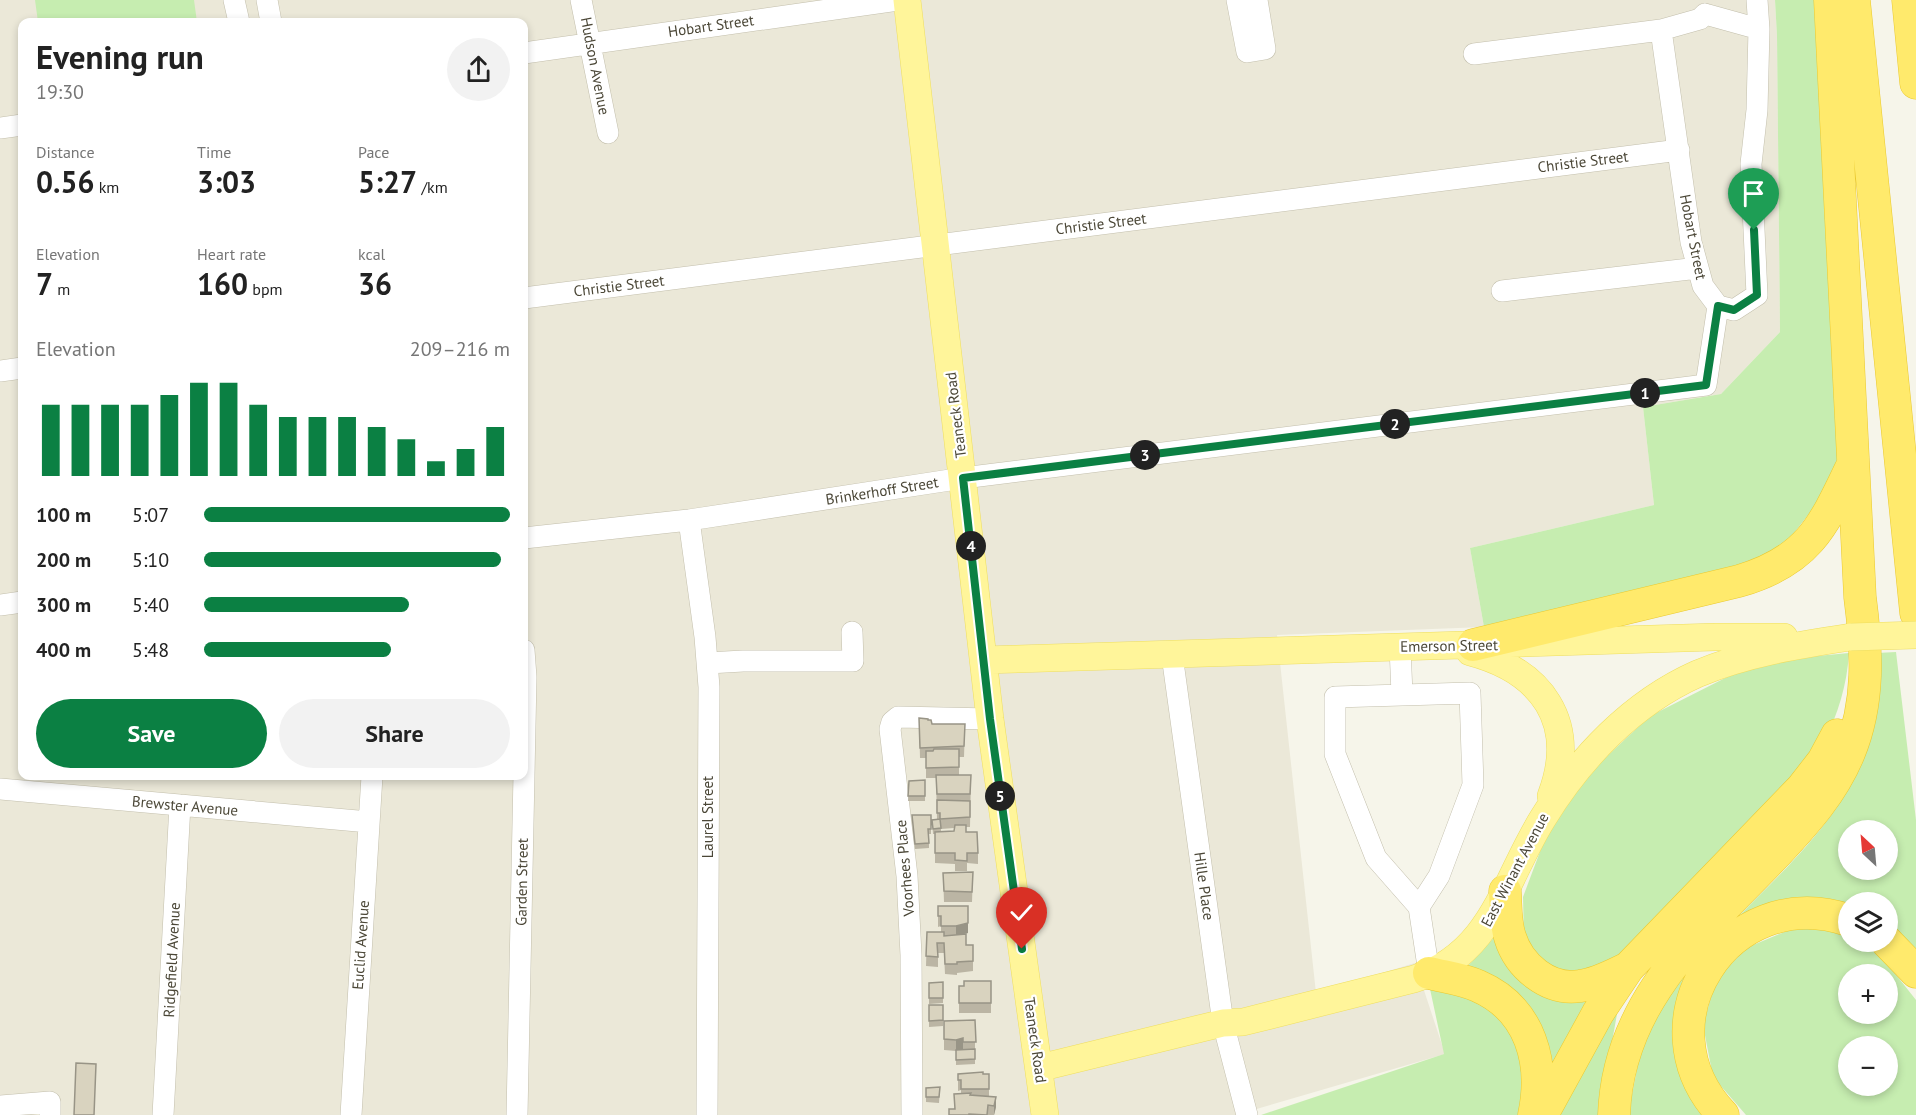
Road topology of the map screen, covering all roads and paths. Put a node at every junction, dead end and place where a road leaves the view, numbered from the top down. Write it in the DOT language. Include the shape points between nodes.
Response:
graph roads {
  1 [pos="234,0"];
  2 [pos="267,0"];
  3 [pos="581,0"];
  4 [pos="898,0"];
  5 [pos="907,0"];
  6 [pos="1237,0"];
  7 [pos="1257,0"];
  8 [pos="1757,0"];
  9 [pos="1830,0"];
  10 [pos="1854,0"];
  11 [pos="1908,0"];
  12 [pos="1704,7"];
  13 [pos="238,18"];
  14 [pos="270,18"];
  15 [pos="1759,29"];
  16 [pos="1661,30"];
  17 [pos="590,43"];
  18 [pos="528,52"];
  19 [pos="1474,54"];
  20 [pos="1916,83"];
  21 [pos="18,126"];
  22 [pos="0,128"];
  23 [pos="608,133"];
  24 [pos="1678,150"];
  25 [pos="936,245"];
  26 [pos="1698,268"];
  27 [pos="1502,291"];
  28 [pos="528,297"];
  29 [pos="1718,306"];
  30 [pos="18,369"];
  31 [pos="0,371"];
  32 [pos="1854,462"];
  33 [pos="963,478"];
  34 [pos="689,520"];
  35 [pos="528,538"];
  36 [pos="1860,597"];
  37 [pos="18,603"];
  38 [pos="0,605"];
  39 [pos="1916,613"];
  40 [pos="852,632"];
  41 [pos="1916,635"];
  42 [pos="1851,637"];
  43 [pos="1473,645"];
  44 [pos="1443,646"];
  45 [pos="1400,647"];
  46 [pos="1172,655"];
  47 [pos="983,660"];
  48 [pos="708,663"];
  49 [pos="1402,694"];
  50 [pos="990,719"];
  51 [pos="372,780"];
  52 [pos="524,780"];
  53 [pos="0,789"];
  54 [pos="180,805"];
  55 [pos="369,822"];
  56 [pos="1537,827"];
  57 [pos="1505,891"];
  58 [pos="1419,908"];
  59 [pos="1838,917"];
  60 [pos="1897,952"];
  61 [pos="1628,968"];
  62 [pos="1916,972"];
  63 [pos="1429,973"];
  64 [pos="1223,1023"];
  65 [pos="1039,1068"];
  66 [pos="0,1106"];
  67 [pos="1615,1106"];
  68 [pos="50,1115"];
  69 [pos="163,1115"];
  70 [pos="351,1115"];
  71 [pos="517,1115"];
  72 [pos="707,1115"];
  73 [pos="912,1115"];
  74 [pos="1045,1115"];
  75 [pos="1247,1115"];
  76 [pos="1533,1115"];
  77 [pos="1542,1115"];
  78 [pos="1723,1115"];
  1 -- 13 [label="street"];
  2 -- 14 [label="street"];
  3 -- 17 [label="street, Hudson Avenue"];
  4 -- 17 [label="street, Hobart Street"];
  5 -- 25 [label="main road, Teaneck Road"];
  6 -- 7 [label="street" via="1256,50"];
  8 -- 15 [label="street"];
  9 -- 32 [label="highway"];
  10 -- 39 [label="highway"];
  11 -- 20 [label="highway"];
  12 -- 15 [label="street"];
  12 -- 16 [label="street" via="1700,19"];
  15 -- 29 [label="street" via="1751,164 1757,295 1734,310"];
  16 -- 19 [label="street"];
  16 -- 24 [label="street, Hobart Street"];
  17 -- 18 [label="street, Hobart Street"];
  17 -- 23 [label="street, Hudson Avenue"];
  21 -- 22 [label="street"];
  24 -- 25 [label="street, Christie Street"];
  24 -- 26 [label="street, Hobart Street"];
  25 -- 28 [label="street, Christie Street"];
  25 -- 33 [label="main road, Teaneck Road"];
  26 -- 27 [label="street"];
  26 -- 29 [label="street, Hobart Street" via="1703,286"];
  29 -- 33 [label="street, Brinkerhoff Street" via="1706,385"];
  30 -- 31 [label="street"];
  32 -- 36 [label="highway"];
  32 -- 43 [label="highway" via="1816,533 1788,560 1765,573"];
  33 -- 34 [label="street, Brinkerhoff Street"];
  33 -- 47 [label="main road, Teaneck Road"];
  34 -- 35 [label="street, Brinkerhoff Street"];
  34 -- 48 [label="street, Laurel Street"];
  36 -- 61 [label="highway" via="1851,695 1840,729 1823,761 1789,802"];
  36 -- 67 [label="highway" via="1866,679 1859,724 1841,771 1808,819 1664,974 1631,1034"];
  37 -- 38 [label="street"];
  40 -- 48 [label="street" via="853,661"];
  41 -- 42 [label="main road, Emerson Street, bridge"];
  42 -- 43 [label="main road, Emerson Street"];
  42 -- 56 [label="main road, East Winant Avenue" via="1727,663 1681,682 1626,720 1581,764"];
  43 -- 44 [label="main road, Emerson Street"];
  44 -- 45 [label="main road, Emerson Street"];
  44 -- 56 [label="main road" via="1510,666 1534,683 1551,708 1560,742 1560,763 1556,785"];
  45 -- 46 [label="main road, Emerson Street"];
  45 -- 49 [label="street"];
  46 -- 47 [label="main road, Emerson Street"];
  46 -- 64 [label="street, Hille Place"];
  47 -- 50 [label="main road, Teaneck Road"];
  48 -- 72 [label="street, Laurel Street"];
  49 -- 58 [label="street" via="1470,693 1473,785 1439,876"];
  49 -- 58 [label="street" via="1335,697 1335,754 1376,858"];
  50 -- 65 [label="main road, Teaneck Road"];
  50 -- 73 [label="street, Voorhees Place" via="898,717 890,729 907,876"];
  51 -- 55 [label="street, Euclid Avenue"];
  52 -- 71 [label="street, Garden Street"];
  53 -- 54 [label="street, Brewster Avenue"];
  54 -- 55 [label="street, Brewster Avenue"];
  54 -- 69 [label="street, Ridgefield Avenue"];
  55 -- 70 [label="street, Euclid Avenue"];
  56 -- 57 [label="main road, East Winant Avenue"];
  57 -- 61 [label="highway" via="1510,936 1520,958 1535,974 1559,985 1581,986"];
  57 -- 63 [label="main road, East Winant Avenue" via="1474,941 1451,962"];
  58 -- 63 [label="street"];
  59 -- 78 [label="highway" via="1795,913 1768,919 1733,939 1706,970 1691,1004 1688,1041 1699,1079"];
  60 -- 62 [label="highway"];
  61 -- 77 [label="highway" via="1605,1001"];
  63 -- 64 [label="main road, East Winant Avenue" via="1243,1022"];
  63 -- 76 [label="highway" via="1480,987 1502,1001 1519,1020 1532,1043 1538,1069"];
  64 -- 65 [label="main road, East Winant Avenue"];
  64 -- 75 [label="street, Hille Place"];
  65 -- 74 [label="main road, Teaneck Road"];
  66 -- 68 [label="street" via="50,1102"];
}
